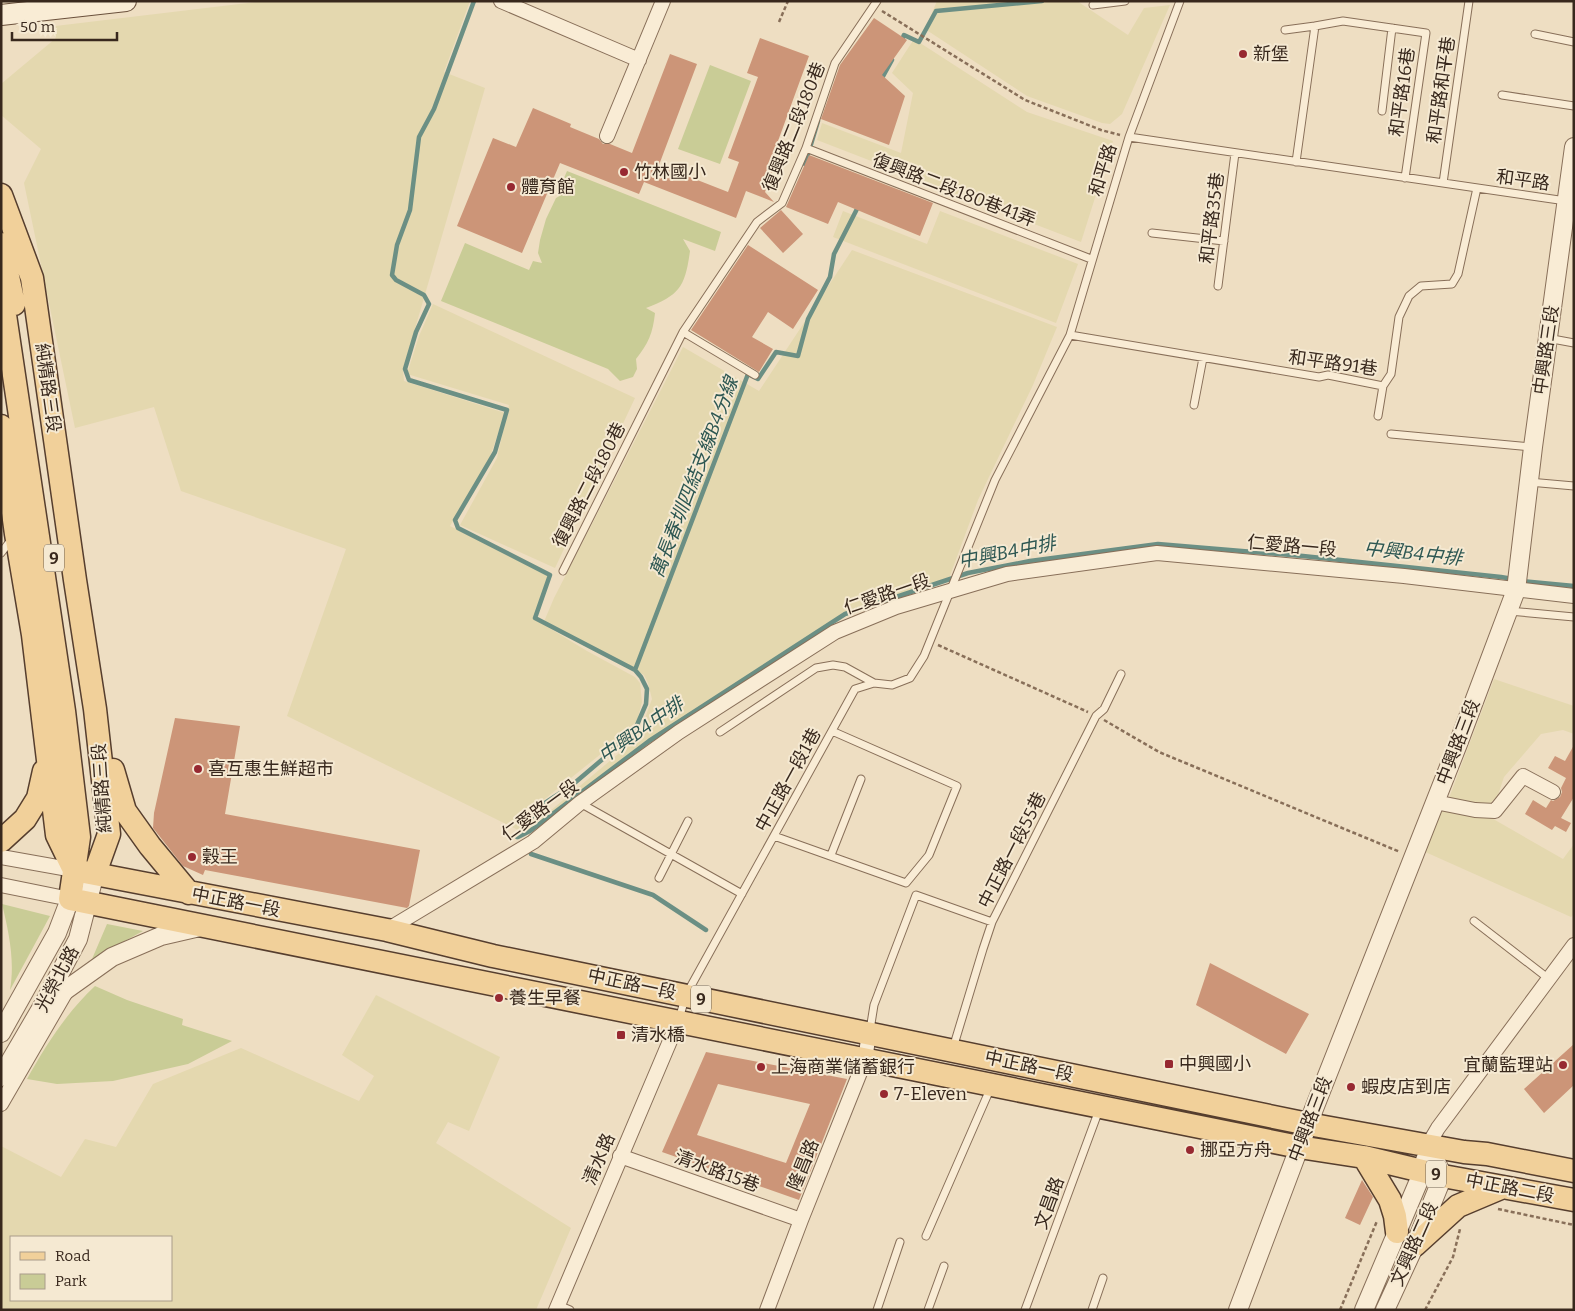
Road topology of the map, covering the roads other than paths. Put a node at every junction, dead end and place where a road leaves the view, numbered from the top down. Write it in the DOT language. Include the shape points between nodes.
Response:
graph roads {
  1 [pos="126,1"];
  2 [pos="501,1"];
  3 [pos="663,1"];
  4 [pos="1125,1"];
  5 [pos="1180,1"];
  6 [pos="1469,1"];
  7 [pos="875,4"];
  8 [pos="1093,5"];
  9 [pos="1,15"];
  10 [pos="1315,26"];
  11 [pos="1392,28"];
  12 [pos="1285,30"];
  13 [pos="1535,34"];
  14 [pos="1574,42"];
  15 [pos="639,60"];
  16 [pos="1502,95"];
  17 [pos="1574,106"];
  18 [pos="1382,111"];
  19 [pos="607,136"];
  20 [pos="1128,137"];
  21 [pos="1574,147"];
  22 [pos="806,148"];
  23 [pos="1235,153"];
  24 [pos="1296,162"];
  25 [pos="1406,178"];
  26 [pos="1443,183"];
  27 [pos="1477,188"];
  28 [pos="1,195"];
  29 [pos="1570,202"];
  30 [pos="1152,233"];
  31 [pos="1224,242"];
  32 [pos="1,244"];
  33 [pos="1092,259"];
  34 [pos="1218,286"];
  35 [pos="1,288"];
  36 [pos="683,332"];
  37 [pos="1070,335"];
  38 [pos="1547,338"];
  39 [pos="1574,343"];
  40 [pos="1203,358"];
  41 [pos="756,375"];
  42 [pos="1383,386"];
  43 [pos="1194,405"];
  44 [pos="1378,416"];
  45 [pos="1,426"];
  46 [pos="1391,434"];
  47 [pos="1533,447"];
  48 [pos="1528,482"];
  49 [pos="1574,486"];
  50 [pos="16,534"];
  51 [pos="1,553"];
  52 [pos="563,571"];
  53 [pos="1516,590"];
  54 [pos="951,592"];
  55 [pos="1574,596"];
  56 [pos="1508,611"];
  57 [pos="1574,617"];
  58 [pos="1121,674"];
  59 [pos="874,682"];
  60 [pos="95,709"];
  61 [pos="832,731"];
  62 [pos="720,732"];
  63 [pos="46,740"];
  64 [pos="861,779"];
  65 [pos="1554,792"];
  66 [pos="1435,802"];
  67 [pos="580,803"];
  68 [pos="688,821"];
  69 [pos="774,836"];
  70 [pos="1,841"];
  71 [pos="671,854"];
  72 [pos="831,855"];
  73 [pos="1,857"];
  74 [pos="85,872"];
  75 [pos="659,878"];
  76 [pos="1,885"];
  77 [pos="188,893"];
  78 [pos="742,894"];
  79 [pos="79,901"];
  80 [pos="1474,921"];
  81 [pos="992,922"];
  82 [pos="202,926"];
  83 [pos="387,930"];
  84 [pos="1574,945"];
  85 [pos="1549,978"];
  86 [pos="69,987"];
  87 [pos="686,996"];
  88 [pos="43,1005"];
  89 [pos="678,1022"];
  90 [pos="1,1033"];
  91 [pos="870,1033"];
  92 [pos="952,1050"];
  93 [pos="865,1060"];
  94 [pos="1,1077"];
  95 [pos="992,1086"];
  96 [pos="1,1104"];
  97 [pos="1100,1107"];
  98 [pos="1308,1124"];
  99 [pos="1428,1145"];
  100 [pos="1299,1147"];
  101 [pos="620,1156"];
  102 [pos="1364,1157"];
  103 [pos="1574,1171"];
  104 [pos="1433,1173"];
  105 [pos="1503,1186"];
  106 [pos="1574,1200"];
  107 [pos="801,1220"];
  108 [pos="926,1236"];
  109 [pos="1406,1239"];
  110 [pos="900,1242"];
  111 [pos="944,1266"];
  112 [pos="1104,1278"];
  113 [pos="1378,1278"];
  114 [pos="561,1308"];
  115 [pos="766,1310"];
  116 [pos="877,1310"];
  117 [pos="928,1310"];
  118 [pos="1025,1310"];
  119 [pos="1092,1310"];
  120 [pos="1238,1310"];
  121 [pos="1357,1310"];
  122 [pos="1364,1310"];
  123 [pos="1385,1310"];
  1 -- 9 [label="main road"];
  2 -- 15 [label="street"];
  3 -- 15 [label="street"];
  4 -- 8 [label="lane"];
  5 -- 20 [label="lane"];
  6 -- 26 [label="lane, 和平路和平巷"];
  7 -- 22 [label="lane, 復興路二段180巷" via="836,63"];
  10 -- 11 [label="lane, 和平路16巷" via="1343,21"];
  10 -- 12 [label="lane, 和平路16巷"];
  10 -- 24 [label="lane"];
  11 -- 18 [label="lane"];
  11 -- 25 [label="lane, 和平路16巷" via="1426,33"];
  13 -- 14 [label="lane"];
  15 -- 19 [label="street"];
  16 -- 17 [label="lane"];
  20 -- 23 [label="lane, 和平路"];
  20 -- 33 [label="lane, 和平路"];
  21 -- 29 [label="street, 中興路三段"];
  22 -- 33 [label="lane, 復興路二段180巷41弄"];
  22 -- 36 [label="lane, 復興路二段180巷" via="782,203 757,222"];
  23 -- 24 [label="lane, 和平路"];
  23 -- 31 [label="lane, 和平路35巷"];
  24 -- 25 [label="lane, 和平路"];
  25 -- 26 [label="lane, 和平路"];
  26 -- 27 [label="lane, 和平路"];
  27 -- 29 [label="lane, 和平路"];
  27 -- 42 [label="lane, 和平路91巷" via="1458,274 1452,284 1421,286 1409,296 1400,317 1391,374"];
  28 -- 60 [label="main road, 純精路三段" via="32,278"];
  29 -- 38 [label="street, 中興路三段"];
  30 -- 31 [label="lane"];
  31 -- 34 [label="lane, 和平路35巷"];
  32 -- 74 [label="main road, 純精路三段 / 9" via="41,453 89,798"];
  33 -- 37 [label="lane, 和平路"];
  35 -- 74 [label="main road, 純精路三段 / 9"];
  36 -- 41 [label="lane"];
  36 -- 52 [label="lane, 復興路二段180巷"];
  37 -- 40 [label="lane, 和平路91巷"];
  37 -- 54 [label="lane, 和平路" via="995,480"];
  38 -- 39 [label="lane"];
  38 -- 47 [label="street, 中興路三段"];
  40 -- 42 [label="lane, 和平路91巷"];
  40 -- 43 [label="lane"];
  42 -- 44 [label="lane"];
  45 -- 50 [label="main road"];
  46 -- 47 [label="lane"];
  47 -- 48 [label="street, 中興路三段"];
  48 -- 49 [label="lane"];
  48 -- 53 [label="street, 中興路三段"];
  50 -- 51 [label="lane"];
  50 -- 63 [label="main road"];
  53 -- 54 [label="street, 仁愛路一段" via="1157,553 1007,574"];
  53 -- 55 [label="street, 仁愛路一段"];
  53 -- 56 [label="street, 中興路三段"];
  54 -- 59 [label="lane, 中正路一段1巷" via="924,656 910,678 892,685"];
  54 -- 67 [label="street, 仁愛路一段" via="896,607 835,632 679,732"];
  56 -- 57 [label="lane"];
  56 -- 66 [label="street, 中興路三段"];
  58 -- 81 [label="lane, 中正路一段55巷" via="1104,709 1096,716"];
  59 -- 61 [label="lane, 中正路一段1巷" via="855,689"];
  59 -- 62 [label="lane" via="846,667 833,664 816,668"];
  60 -- 74 [label="main road, 純精路三段" via="109,834"];
  60 -- 77 [label="main road" via="125,811"];
  61 -- 69 [label="lane, 中正路一段1巷"];
  61 -- 72 [label="lane" via="957,786 929,855 906,883"];
  63 -- 70 [label="main road" via="44,776 38,798 25,819"];
  63 -- 74 [label="main road" via="58,835"];
  64 -- 72 [label="lane"];
  65 -- 66 [label="street" via="1523,776 1495,811"];
  66 -- 98 [label="street, 中興路三段"];
  67 -- 71 [label="lane"];
  67 -- 83 [label="street, 仁愛路一段" via="533,842"];
  68 -- 71 [label="lane"];
  69 -- 72 [label="lane"];
  69 -- 78 [label="lane, 中正路一段1巷"];
  71 -- 75 [label="lane"];
  71 -- 78 [label="lane"];
  73 -- 74 [label="street"];
  74 -- 77 [label="main road, 中正路一段 / 9"];
  74 -- 79 [label="main road, 純精路三段 / 9"];
  76 -- 79 [label="street"];
  77 -- 83 [label="main road, 中正路一段 / 9"];
  78 -- 87 [label="lane, 中正路一段1巷"];
  79 -- 82 [label="main road, 中正路一段 / 9"];
  79 -- 88 [label="street, 光榮北路" via="78,939"];
  79 -- 90 [label="street, 光榮北路"];
  80 -- 85 [label="lane"];
  81 -- 91 [label="lane" via="916,895 874,1004"];
  81 -- 92 [label="lane, 中正路一段55巷"];
  82 -- 86 [label="street" via="161,936 112,957"];
  82 -- 89 [label="main road, 中正路一段 / 9"];
  83 -- 87 [label="main road, 中正路一段 / 9" via="493,956"];
  84 -- 85 [label="street"];
  85 -- 99 [label="street"];
  86 -- 88 [label="street"];
  86 -- 96 [label="street, 光榮北路"];
  87 -- 89 [label="lane, 中正路一段1巷"];
  87 -- 91 [label="main road, 中正路一段 / 9"];
  88 -- 94 [label="street, 光榮北路"];
  89 -- 93 [label="main road, 中正路一段 / 9"];
  89 -- 101 [label="street, 清水路"];
  91 -- 92 [label="main road, 中正路一段 / 9"];
  91 -- 93 [label="street, 隆昌路"];
  92 -- 98 [label="main road, 中正路一段 / 9"];
  93 -- 95 [label="main road, 中正路一段 / 9"];
  93 -- 107 [label="street, 隆昌路"];
  95 -- 97 [label="main road, 中正路一段 / 9"];
  95 -- 108 [label="lane"];
  97 -- 100 [label="main road, 中正路一段 / 9"];
  97 -- 118 [label="lane, 文昌路"];
  98 -- 99 [label="main road, 中正路二段 / 9"];
  98 -- 100 [label="street, 中興路三段"];
  99 -- 103 [label="main road, 中正路二段 / 9"];
  99 -- 104 [label="street, 文興路二段"];
  100 -- 102 [label="main road, 中正路二段 / 9"];
  100 -- 120 [label="street, 中興路三段"];
  101 -- 107 [label="street, 清水路15巷"];
  101 -- 114 [label="street, 清水路"];
  102 -- 104 [label="main road, 中正路二段 / 9"];
  102 -- 109 [label="main road" via="1390,1200"];
  104 -- 105 [label="main road, 中正路二段 / 9"];
  104 -- 109 [label="street, 文興路二段"];
  105 -- 106 [label="main road, 中正路二段 / 9"];
  105 -- 109 [label="main road" via="1458,1206"];
  107 -- 115 [label="street, 隆昌路"];
  109 -- 113 [label="street, 文興路二段"];
  109 -- 123 [label="street, 文興路二段"];
  110 -- 116 [label="lane"];
  111 -- 117 [label="lane"];
  112 -- 119 [label="lane"];
  113 -- 121 [label="lane, 文興路二段"];
  113 -- 122 [label="street, 文興路二段"];
}
